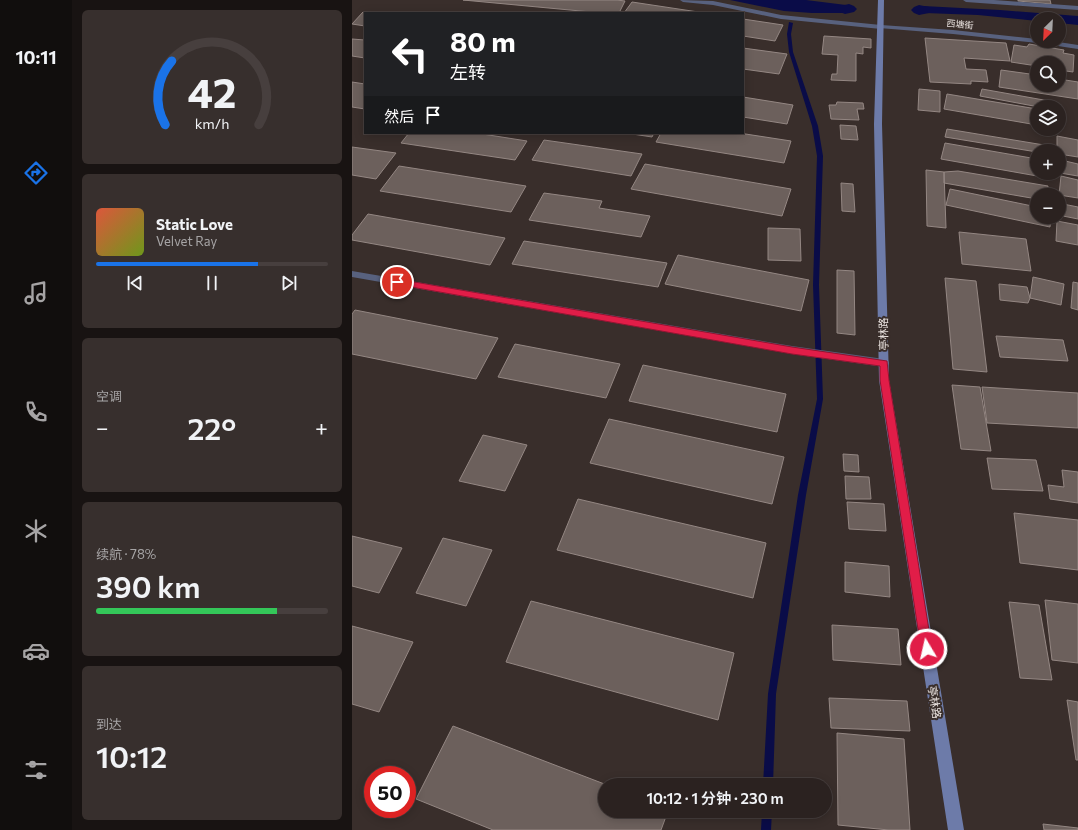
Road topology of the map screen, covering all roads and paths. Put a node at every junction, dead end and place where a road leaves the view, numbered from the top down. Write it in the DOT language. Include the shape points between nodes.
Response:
graph roads {
  1 [pos="683,0"];
  2 [pos="881,0"];
  3 [pos="966,0"];
  4 [pos="1078,8"];
  5 [pos="881,27"];
  6 [pos="1030,40"];
  7 [pos="1066,45"];
  8 [pos="1078,47"];
  9 [pos="352,274"];
  10 [pos="884,363"];
  11 [pos="956,830"];
  1 -- 5 [label="street, 西塘街" via="781,17"];
  2 -- 5 [label="main road, 亭林路"];
  3 -- 4 [label="street"];
  5 -- 6 [label="street, 西塘街"];
  5 -- 10 [label="main road, 亭林路" via="878,124"];
  7 -- 8 [label="street, 西塘街"];
  9 -- 10 [label="street" via="792,350"];
  10 -- 11 [label="main road, 亭林路" via="884,380"];
}
